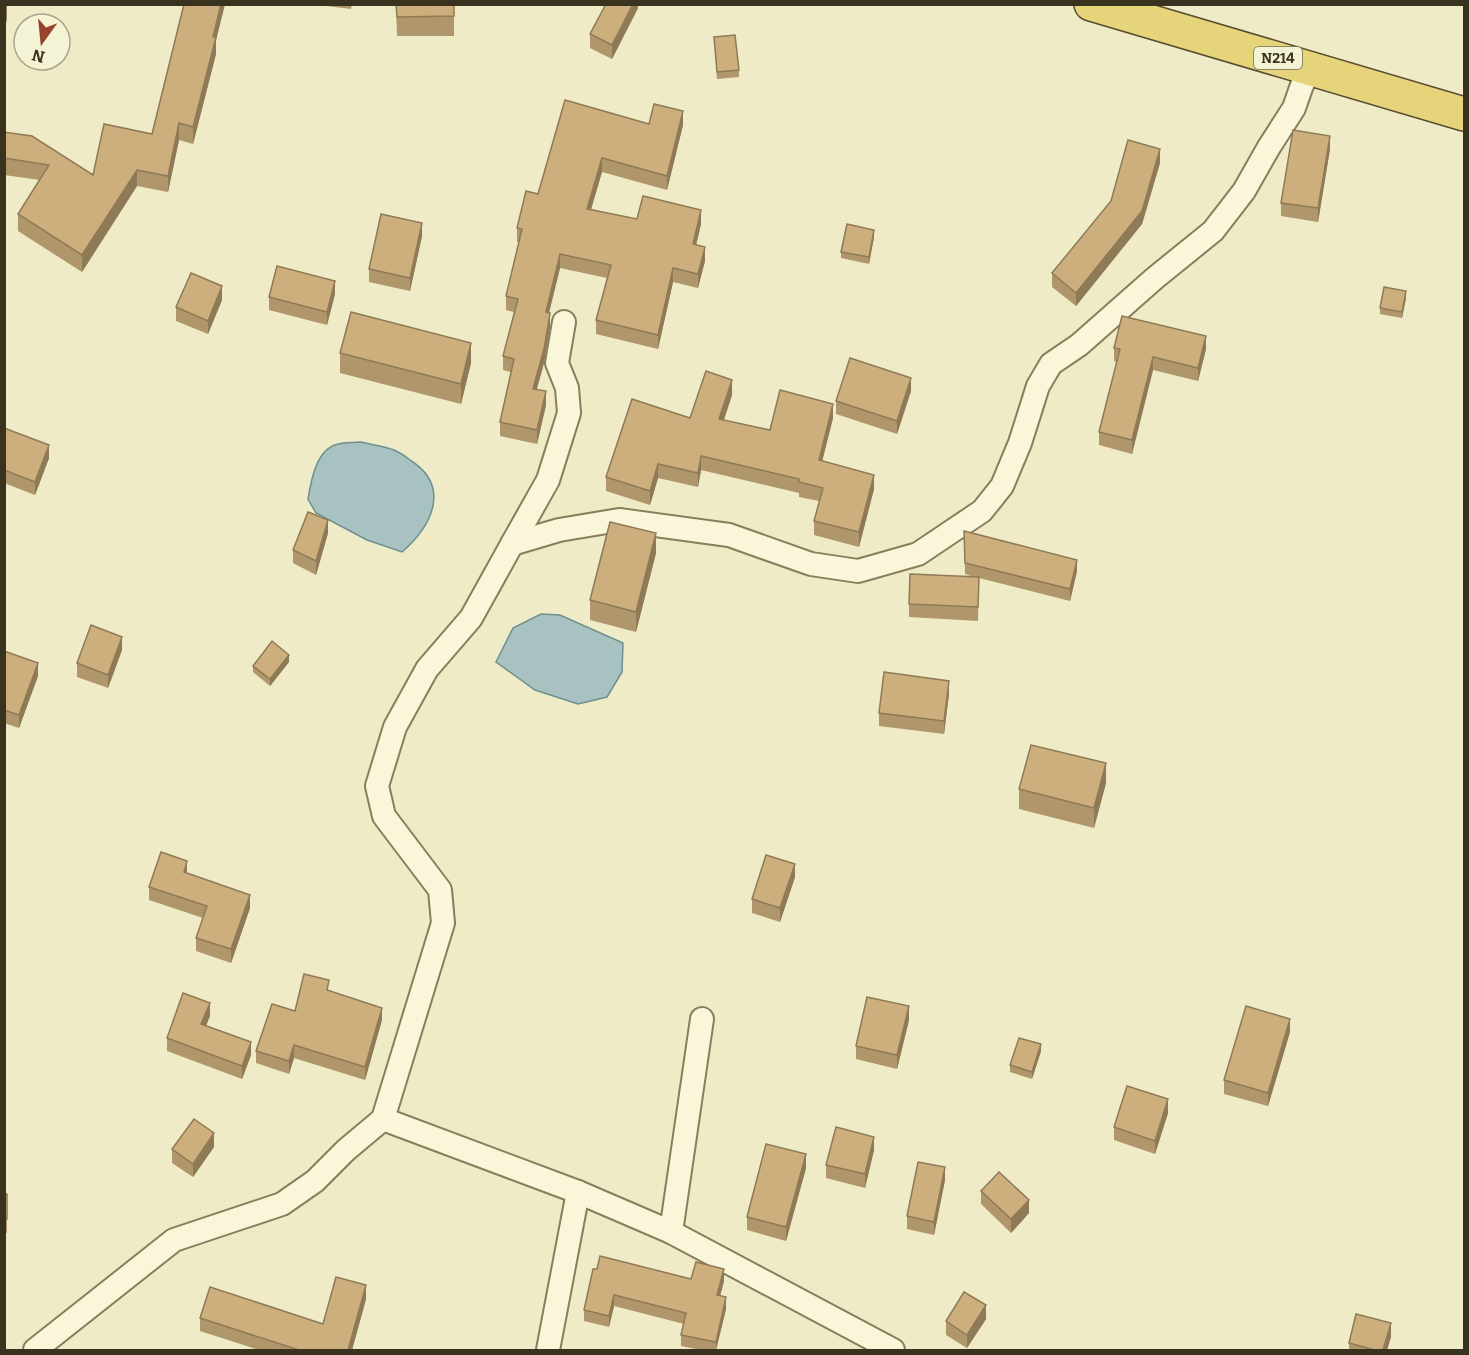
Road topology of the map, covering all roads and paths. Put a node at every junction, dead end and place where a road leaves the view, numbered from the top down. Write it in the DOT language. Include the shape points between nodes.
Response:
graph roads {
  1 [pos="1091,4"];
  2 [pos="1311,68"];
  3 [pos="1464,114"];
  4 [pos="564,322"];
  5 [pos="512,544"];
  6 [pos="702,1018"];
  7 [pos="383,1119"];
  8 [pos="578,1191"];
  9 [pos="671,1232"];
  10 [pos="35,1350"];
  11 [pos="548,1350"];
  12 [pos="893,1350"];
  1 -- 2 [label="highway, N214"];
  2 -- 3 [label="highway, N214"];
  2 -- 5 [label="street" via="1294,108 1244,191 1213,231 1079,345 1051,364 1038,386 1002,486 982,511 918,554 858,571 811,564 729,535 619,520 559,530"];
  4 -- 5 [label="street" via="557,363 567,388 569,413 548,480"];
  5 -- 7 [label="street" via="471,618 427,669 395,727 377,786 384,816 440,890 443,923"];
  6 -- 9 [label="street"];
  7 -- 8 [label="street"];
  7 -- 10 [label="street" via="315,1181 282,1204 174,1240"];
  8 -- 9 [label="street"];
  8 -- 11 [label="street"];
  9 -- 12 [label="street"];
}
